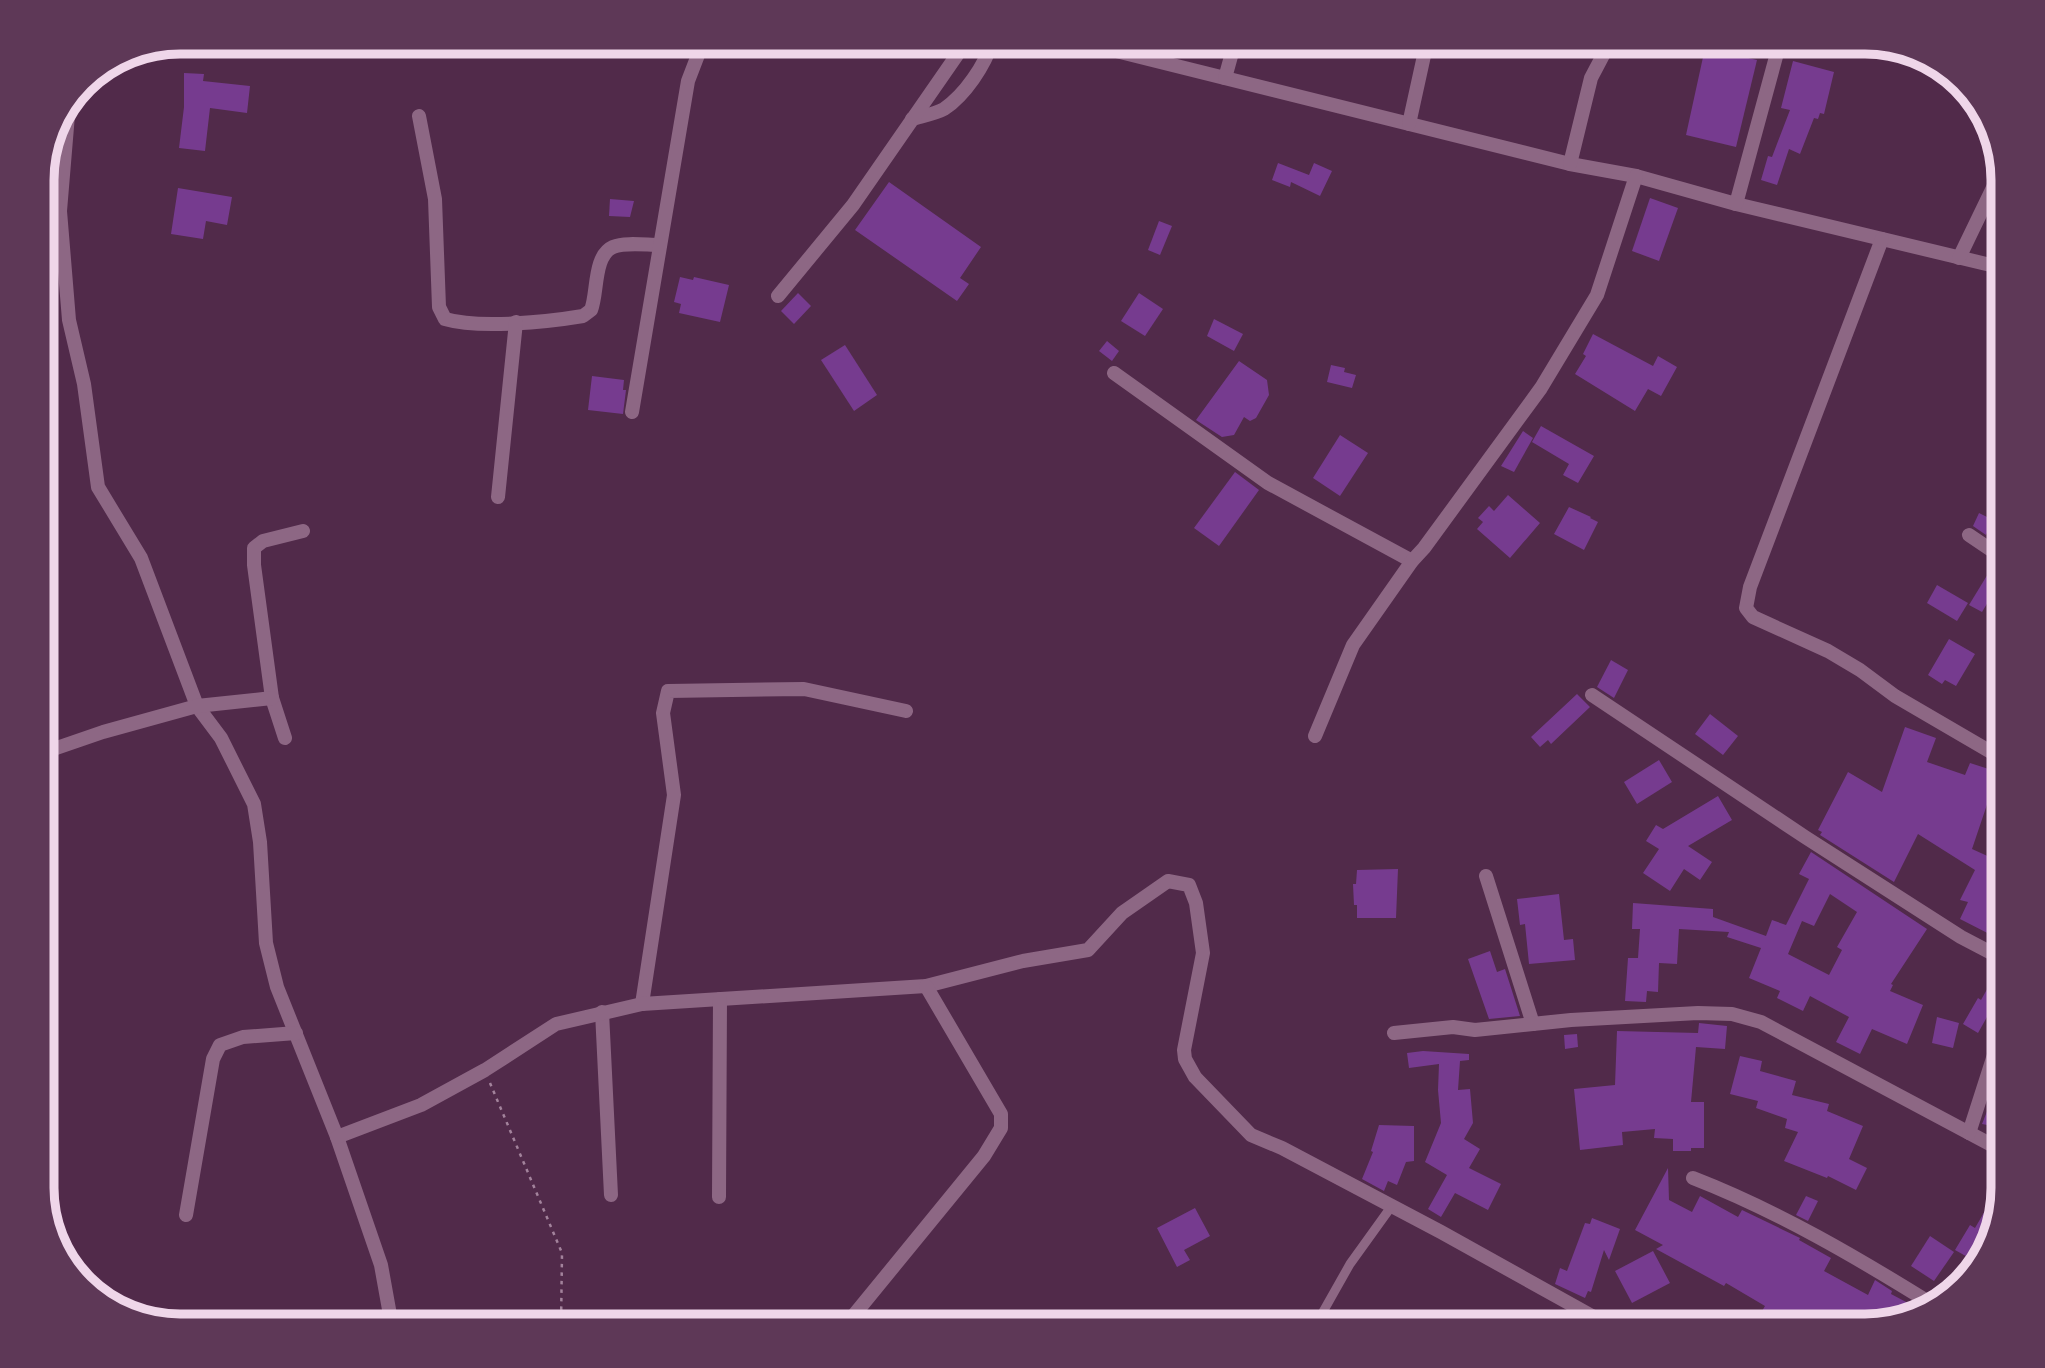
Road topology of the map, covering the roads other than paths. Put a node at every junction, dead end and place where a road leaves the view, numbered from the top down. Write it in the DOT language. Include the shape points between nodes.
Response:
graph roads {
  1 [pos="698,54"];
  2 [pos="958,54"];
  3 [pos="987,54"];
  4 [pos="1129,54"];
  5 [pos="1232,54"];
  6 [pos="1424,54"];
  7 [pos="1604,54"];
  8 [pos="1777,54"];
  9 [pos="1226,78"];
  10 [pos="419,116"];
  11 [pos="912,119"];
  12 [pos="67,123"];
  13 [pos="1409,124"];
  14 [pos="1570,164"];
  15 [pos="1636,176"];
  16 [pos="1991,192"];
  17 [pos="1736,204"];
  18 [pos="1882,239"];
  19 [pos="659,245"];
  20 [pos="1959,258"];
  21 [pos="1991,265"];
  22 [pos="778,296"];
  23 [pos="516,322"];
  24 [pos="1114,373"];
  25 [pos="632,412"];
  26 [pos="498,497"];
  27 [pos="303,531"];
  28 [pos="1969,535"];
  29 [pos="1991,550"];
  30 [pos="1412,561"];
  31 [pos="1592,695"];
  32 [pos="272,698"];
  33 [pos="197,706"];
  34 [pos="906,710"];
  35 [pos="1315,736"];
  36 [pos="285,738"];
  37 [pos="55,749"];
  38 [pos="1991,752"];
  39 [pos="1486,876"];
  40 [pos="1991,953"];
  41 [pos="926,986"];
  42 [pos="720,999"];
  43 [pos="642,1004"];
  44 [pos="602,1012"];
  45 [pos="1534,1024"];
  46 [pos="296,1033"];
  47 [pos="1394,1033"];
  48 [pos="1991,1064"];
  49 [pos="1969,1133"];
  50 [pos="337,1137"];
  51 [pos="1991,1145"];
  52 [pos="1693,1178"];
  53 [pos="611,1195"];
  54 [pos="719,1196"];
  55 [pos="1391,1207"];
  56 [pos="186,1215"];
  57 [pos="1924,1299"];
  58 [pos="391,1314"];
  59 [pos="855,1314"];
  60 [pos="1322,1314"];
  61 [pos="1588,1314"];
  1 -- 19 [label="street" via="688,81"];
  2 -- 11 [label="street"];
  3 -- 11 [label="street" via="965,89 943,109"];
  4 -- 9 [label="street"];
  5 -- 9 [label="street"];
  6 -- 13 [label="street"];
  7 -- 14 [label="street" via="1591,78"];
  8 -- 17 [label="street"];
  9 -- 13 [label="street"];
  10 -- 23 [label="street" via="435,199 439,307 445,319 458,323"];
  11 -- 22 [label="street" via="853,205"];
  12 -- 33 [label="street" via="60,211 69,320 84,384 98,487 141,558"];
  13 -- 14 [label="street"];
  14 -- 15 [label="street"];
  15 -- 17 [label="street"];
  15 -- 30 [label="street" via="1597,295 1541,388"];
  16 -- 20 [label="street"];
  17 -- 18 [label="street"];
  18 -- 20 [label="street"];
  18 -- 38 [label="street" via="1750,587 1746,608 1753,617 1828,651"];
  19 -- 23 [label="street" via="615,246 606,252 592,310 583,316"];
  19 -- 25 [label="street"];
  20 -- 21 [label="street"];
  23 -- 26 [label="street"];
  24 -- 30 [label="street" via="1268,483"];
  27 -- 32 [label="street" via="263,541 254,548"];
  28 -- 29 [label="street"];
  30 -- 35 [label="street" via="1353,645"];
  31 -- 40 [label="street" via="1805,837"];
  32 -- 33 [label="street"];
  32 -- 36 [label="street"];
  33 -- 37 [label="street"];
  33 -- 46 [label="street" via="221,738 254,804 266,943"];
  34 -- 43 [label="street" via="804,688 668,691 663,713 674,795"];
  39 -- 45 [label="street"];
  41 -- 42 [label="street"];
  41 -- 55 [label="street" via="1088,950 1122,913 1153,890 1168,881 1189,886 1203,953 1184,1050 1195,1077 1251,1135"];
  41 -- 59 [label="street" via="1001,1114 1001,1128 984,1156"];
  42 -- 43 [label="street"];
  42 -- 54 [label="street"];
  43 -- 44 [label="street"];
  44 -- 50 [label="street" via="556,1024 421,1105"];
  44 -- 53 [label="street"];
  45 -- 47 [label="street"];
  45 -- 49 [label="street" via="1732,1014 1761,1022"];
  46 -- 50 [label="street"];
  46 -- 56 [label="street" via="243,1037 219,1045"];
  48 -- 49 [label="street"];
  49 -- 51 [label="street"];
  50 -- 58 [label="street" via="381,1265"];
  52 -- 57 [label="street" via="1735,1194"];
  55 -- 60 [label="lane"];
  55 -- 61 [label="street"];
}
